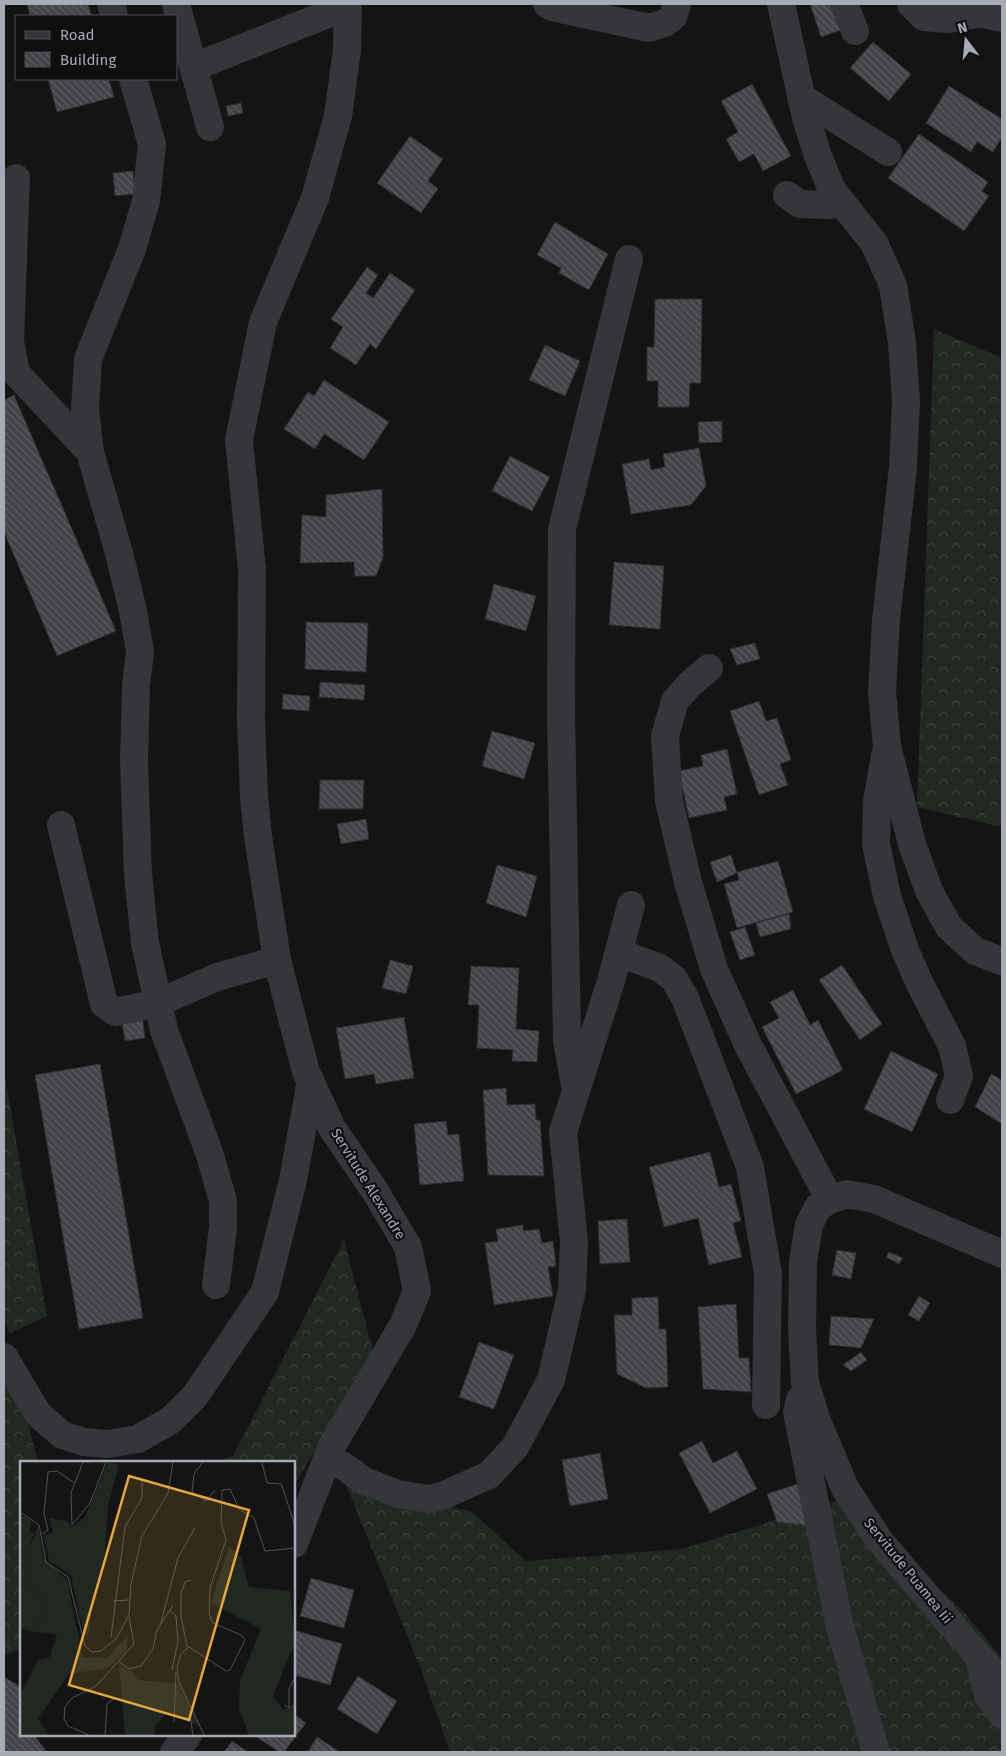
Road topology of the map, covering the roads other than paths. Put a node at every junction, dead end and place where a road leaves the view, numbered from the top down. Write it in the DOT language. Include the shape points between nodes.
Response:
graph roads {
  1 [pos="176,4"];
  2 [pos="547,4"];
  3 [pos="677,4"];
  4 [pos="780,4"];
  5 [pos="844,4"];
  6 [pos="911,4"];
  7 [pos="348,5"];
  8 [pos="1002,18"];
  9 [pos="855,31"];
  10 [pos="194,67"];
  11 [pos="133,80"];
  12 [pos="801,97"];
  13 [pos="210,127"];
  14 [pos="888,152"];
  15 [pos="16,178"];
  16 [pos="786,195"];
  17 [pos="842,203"];
  18 [pos="629,259"];
  19 [pos="90,452"];
  20 [pos="709,668"];
  21 [pos="887,746"];
  22 [pos="61,825"];
  23 [pos="631,905"];
  24 [pos="618,953"];
  25 [pos="277,960"];
  26 [pos="1002,961"];
  27 [pos="158,1003"];
  28 [pos="311,1081"];
  29 [pos="576,1091"];
  30 [pos="950,1100"];
  31 [pos="830,1200"];
  32 [pos="1002,1254"];
  33 [pos="216,1285"];
  34 [pos="4,1357"];
  35 [pos="805,1384"];
  36 [pos="766,1405"];
  37 [pos="328,1457"];
  38 [pos="295,1541"];
  39 [pos="980,1658"];
  40 [pos="1002,1681"];
  41 [pos="1002,1715"];
  42 [pos="187,1736"];
  43 [pos="174,1752"];
  44 [pos="876,1752"];
  1 -- 10 [label="street"];
  2 -- 3 [label="street" via="649,28 673,17"];
  4 -- 12 [label="street"];
  5 -- 9 [label="street"];
  6 -- 8 [label="street" via="924,17 950,19 980,13"];
  7 -- 10 [label="street"];
  7 -- 25 [label="street, Servitude Alexandre" via="347,50 338,116 314,198 263,322 239,440 252,569 250,719 254,797"];
  10 -- 13 [label="street"];
  11 -- 19 [label="street" via="152,144 146,201 132,248 88,359 85,409"];
  12 -- 14 [label="street"];
  12 -- 17 [label="street" via="818,156 832,190"];
  15 -- 19 [label="street" via="10,341 16,373"];
  16 -- 17 [label="street" via="800,204"];
  17 -- 21 [label="street" via="874,242 893,286 902,343 906,402 903,467 886,620 882,692"];
  18 -- 29 [label="street" via="562,529 561,711 567,1042"];
  19 -- 27 [label="street" via="119,553 140,652 134,760 138,874 145,943"];
  20 -- 31 [label="street" via="675,701 665,736 668,801 714,969 748,1046"];
  21 -- 26 [label="street" via="912,844 929,891 950,927 976,951"];
  21 -- 30 [label="street" via="877,802 876,844 887,896 905,950 952,1046 959,1076"];
  22 -- 27 [label="street" via="104,1004 115,1012"];
  23 -- 24 [label="street"];
  24 -- 29 [label="street"];
  24 -- 36 [label="street" via="660,968 674,979 685,998 750,1167 768,1274"];
  25 -- 27 [label="street" via="217,977"];
  25 -- 28 [label="street, Servitude Alexandre"];
  27 -- 33 [label="street" via="164,1030 210,1155 222,1201"];
  28 -- 34 [label="street" via="293,1180 265,1292 195,1396 171,1420 138,1439 108,1444 84,1442 62,1435 38,1414"];
  28 -- 37 [label="street, Servitude Alexandre" via="332,1128 408,1247 417,1291 403,1326"];
  29 -- 37 [label="street" via="563,1132 574,1242 572,1290 552,1380 515,1447 489,1475 428,1499 398,1494 364,1481"];
  31 -- 32 [label="street" via="846,1194 874,1198"];
  31 -- 35 [label="street, Servitude Puamea Iii" via="818,1207 808,1225 803,1262"];
  35 -- 39 [label="street, Servitude Puamea Iii" via="845,1488 880,1540"];
  35 -- 44 [label="street" via="797,1412 839,1623"];
  37 -- 38 [label="street, Servitude Alexandre"];
  39 -- 40 [label="street, Servitude Puamea Iii"];
  39 -- 41 [label="street" via="988,1696"];
  42 -- 43 [label="street"];
}
